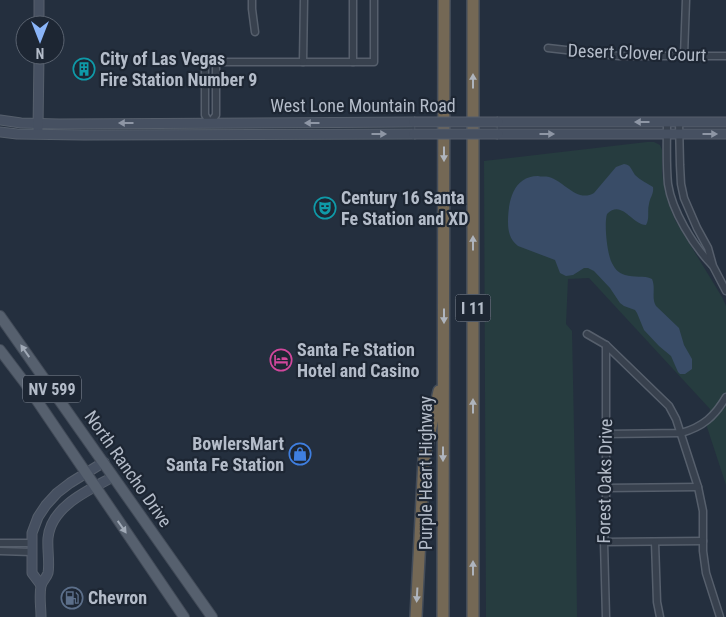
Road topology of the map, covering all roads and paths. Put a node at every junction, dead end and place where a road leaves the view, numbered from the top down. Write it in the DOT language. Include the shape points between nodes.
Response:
graph roads {
  1 [pos="39,0"];
  2 [pos="252,0"];
  3 [pos="304,0"];
  4 [pos="353,0"];
  5 [pos="374,0"];
  6 [pos="444,0"];
  7 [pos="473,0"];
  8 [pos="686,0"];
  9 [pos="39,15"];
  10 [pos="255,32"];
  11 [pos="548,48"];
  12 [pos="684,56"];
  13 [pos="726,56"];
  14 [pos="216,62"];
  15 [pos="303,62"];
  16 [pos="353,62"];
  17 [pos="39,65"];
  18 [pos="0,120"];
  19 [pos="667,122"];
  20 [pos="679,122"];
  21 [pos="726,122"];
  22 [pos="38,123"];
  23 [pos="143,123"];
  24 [pos="154,123"];
  25 [pos="186,123"];
  26 [pos="210,123"];
  27 [pos="84,124"];
  28 [pos="101,124"];
  29 [pos="0,132"];
  30 [pos="38,134"];
  31 [pos="210,134"];
  32 [pos="667,134"];
  33 [pos="679,134"];
  34 [pos="726,134"];
  35 [pos="84,135"];
  36 [pos="100,135"];
  37 [pos="143,135"];
  38 [pos="153,135"];
  39 [pos="186,135"];
  40 [pos="713,266"];
  41 [pos="726,292"];
  42 [pos="0,316"];
  43 [pos="587,334"];
  44 [pos="606,345"];
  45 [pos="0,350"];
  46 [pos="444,370"];
  47 [pos="726,396"];
  48 [pos="681,433"];
  49 [pos="606,434"];
  50 [pos="104,462"];
  51 [pos="85,473"];
  52 [pos="113,477"];
  53 [pos="94,487"];
  54 [pos="698,487"];
  55 [pos="606,488"];
  56 [pos="703,541"];
  57 [pos="604,542"];
  58 [pos="656,542"];
  59 [pos="0,543"];
  60 [pos="32,548"];
  61 [pos="0,551"];
  62 [pos="41,585"];
  63 [pos="41,617"];
  64 [pos="184,617"];
  65 [pos="212,617"];
  66 [pos="416,617"];
  67 [pos="443,617"];
  68 [pos="473,617"];
  69 [pos="606,617"];
  70 [pos="660,617"];
  71 [pos="720,617"];
  1 -- 9 [label="main road"];
  2 -- 10 [label="street"];
  3 -- 15 [label="street"];
  4 -- 16 [label="street"];
  5 -- 16 [label="street" via="374,62"];
  6 -- 46 [label="highway, Purple Heart Highway / I 11, one-way"];
  68 -- 7 [label="highway, I 11, one-way"];
  8 -- 12 [label="street"];
  11 -- 12 [label="street, Desert Clover Court" via="619,56"];
  12 -- 13 [label="street, Desert Clover Court"];
  14 -- 15 [label="street"];
  14 -- 26 [label="street" via="216,115"];
  14 -- 26 [label="street" via="205,62 205,114"];
  15 -- 16 [label="street"];
  17 -- 22 [label="main road"];
  18 -- 22 [label="main road, West Lone Mountain Road"];
  19 -- 20 [label="main road, West Lone Mountain Road"];
  19 -- 26 [label="main road, West Lone Mountain Road, one-way, bridge"];
  19 -- 32 [label="street"];
  20 -- 21 [label="main road, West Lone Mountain Road"];
  20 -- 33 [label="street"];
  22 -- 27 [label="main road, West Lone Mountain Road"];
  22 -- 30 [label="main road"];
  23 -- 24 [label="main road, West Lone Mountain Road"];
  23 -- 28 [label="main road, West Lone Mountain Road, one-way"];
  23 -- 37 [label="main road"];
  24 -- 25 [label="main road, West Lone Mountain Road"];
  24 -- 38 [label="main road"];
  25 -- 26 [label="main road, West Lone Mountain Road"];
  25 -- 39 [label="main road"];
  26 -- 31 [label="main road"];
  27 -- 28 [label="main road, West Lone Mountain Road"];
  27 -- 35 [label="main road"];
  28 -- 36 [label="main road"];
  29 -- 30 [label="main road, West Lone Mountain Road"];
  30 -- 35 [label="main road, West Lone Mountain Road"];
  31 -- 32 [label="main road, West Lone Mountain Road, one-way, bridge"];
  31 -- 39 [label="main road, West Lone Mountain Road"];
  32 -- 33 [label="main road, West Lone Mountain Road"];
  32 -- 40 [label="street" via="668,184 672,202 700,253"];
  33 -- 34 [label="main road, West Lone Mountain Road, one-way"];
  33 -- 40 [label="street" via="684,198"];
  35 -- 36 [label="main road, West Lone Mountain Road"];
  36 -- 37 [label="main road, West Lone Mountain Road"];
  37 -- 38 [label="main road, West Lone Mountain Road"];
  38 -- 39 [label="main road, West Lone Mountain Road"];
  40 -- 41 [label="street"];
  50 -- 42 [label="main road, North Rancho Drive / NV 599, one-way"];
  43 -- 44 [label="street"];
  44 -- 48 [label="street" via="668,406"];
  44 -- 49 [label="street, Forest Oaks Drive"];
  45 -- 51 [label="main road, North Rancho Drive / NV 599"];
  46 -- 66 [label="highway, one-way" via="424,459"];
  46 -- 67 [label="highway, Purple Heart Highway / I 11, one-way"];
  47 -- 48 [label="street" via="716,413 690,431"];
  48 -- 49 [label="street"];
  48 -- 54 [label="street"];
  49 -- 55 [label="street, Forest Oaks Drive"];
  50 -- 51 [label="main road"];
  50 -- 52 [label="main road, North Rancho Drive / NV 599"];
  51 -- 53 [label="main road, North Rancho Drive / NV 599"];
  51 -- 60 [label="main road" via="46,505 32,533"];
  52 -- 53 [label="main road"];
  52 -- 65 [label="main road, North Rancho Drive / NV 599"];
  53 -- 62 [label="main road" via="68,504 52,523 48,536 48,573"];
  53 -- 64 [label="main road, North Rancho Drive / NV 599, one-way"];
  54 -- 55 [label="street"];
  54 -- 56 [label="street" via="703,511"];
  55 -- 57 [label="street, Forest Oaks Drive"];
  56 -- 58 [label="street"];
  56 -- 71 [label="street" via="706,573"];
  57 -- 58 [label="street"];
  57 -- 69 [label="street, Forest Oaks Drive"];
  58 -- 70 [label="street"];
  59 -- 60 [label="street"];
  60 -- 61 [label="street"];
  60 -- 62 [label="main road" via="32,573"];
  62 -- 63 [label="main road"];
}
